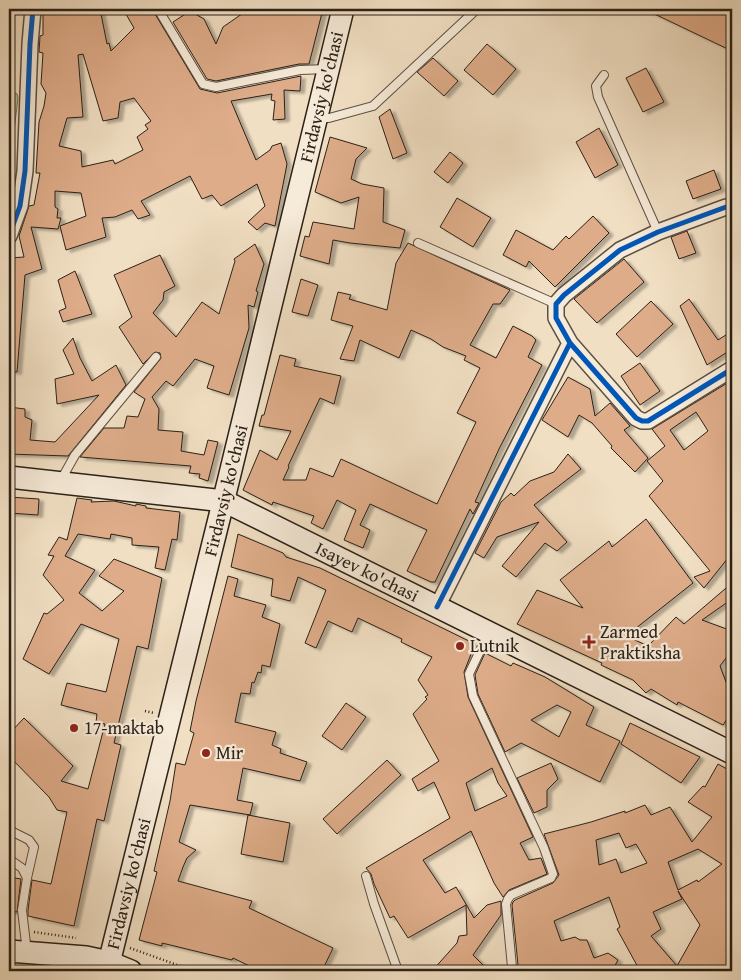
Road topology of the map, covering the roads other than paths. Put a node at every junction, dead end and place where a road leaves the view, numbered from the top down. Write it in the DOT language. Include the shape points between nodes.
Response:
graph roads {
  1 [pos="33,9"];
  2 [pos="158,9"];
  3 [pos="343,9"];
  4 [pos="477,9"];
  5 [pos="329,69"];
  6 [pos="604,75"];
  7 [pos="316,118"];
  8 [pos="726,207"];
  9 [pos="658,232"];
  10 [pos="9,236"];
  11 [pos="418,243"];
  12 [pos="556,304"];
  13 [pos="570,343"];
  14 [pos="156,357"];
  15 [pos="732,369"];
  16 [pos="9,478"];
  17 [pos="60,482"];
  18 [pos="224,501"];
  19 [pos="437,607"];
  20 [pos="489,633"];
  21 [pos="732,753"];
  22 [pos="9,830"];
  23 [pos="9,859"];
  24 [pos="366,876"];
  25 [pos="27,878"];
  26 [pos="18,953"];
  27 [pos="110,959"];
  28 [pos="131,971"];
  29 [pos="398,971"];
  30 [pos="514,971"];
  1 -- 10 [label="street" via="25,171 20,206"];
  2 -- 5 [label="lane" via="203,84 216,87 300,70"];
  3 -- 5 [label="main road, Firdavsiy ko'chasi"];
  4 -- 7 [label="lane" via="373,106 329,118"];
  5 -- 7 [label="main road, Firdavsiy ko'chasi"];
  6 -- 9 [label="lane" via="596,86 598,96"];
  7 -- 18 [label="main road, Firdavsiy ko'chasi"];
  8 -- 9 [label="street"];
  9 -- 12 [label="street" via="620,250"];
  11 -- 12 [label="lane"];
  12 -- 13 [label="street" via="556,318"];
  13 -- 15 [label="street" via="642,421 648,421"];
  13 -- 19 [label="street"];
  14 -- 17 [label="lane" via="75,455"];
  16 -- 17 [label="main road, Isayev ko'chasi"];
  17 -- 18 [label="main road, Isayev ko'chasi"];
  18 -- 19 [label="main road, Isayev ko'chasi"];
  18 -- 27 [label="main road, Firdavsiy ko'chasi"];
  19 -- 20 [label="main road, Isayev ko'chasi"];
  20 -- 21 [label="main road, Isayev ko'chasi"];
  20 -- 30 [label="lane" via="470,674 473,696 553,874 551,878 508,899"];
  22 -- 25 [label="lane" via="34,847"];
  23 -- 25 [label="lane" via="22,868"];
  24 -- 29 [label="lane"];
  25 -- 26 [label="lane" via="22,910 25,931"];
  26 -- 27 [label="main road"];
  27 -- 28 [label="main road"];
}
